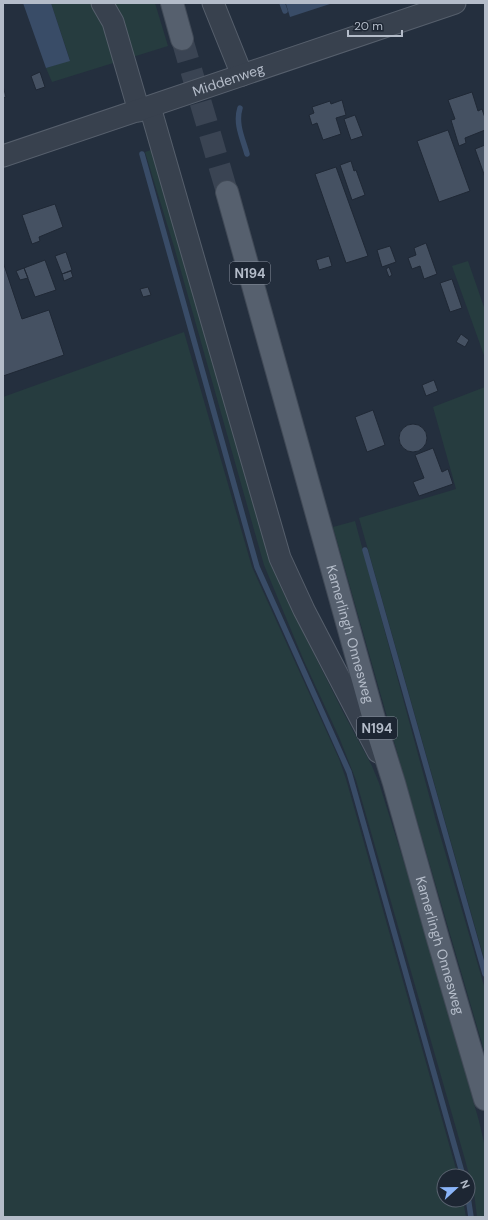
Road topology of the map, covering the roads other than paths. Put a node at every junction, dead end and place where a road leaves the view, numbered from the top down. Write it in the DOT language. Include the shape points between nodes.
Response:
graph roads {
  1 [pos="102,3"];
  2 [pos="172,3"];
  3 [pos="213,3"];
  4 [pos="455,3"];
  5 [pos="182,39"];
  6 [pos="242,76"];
  7 [pos="144,109"];
  8 [pos="3,156"];
  9 [pos="227,192"];
  10 [pos="394,783"];
  11 [pos="485,1099"];
  1 -- 7 [label="street" via="113,22"];
  2 -- 5 [label="main road"];
  3 -- 6 [label="street"];
  4 -- 6 [label="street, Middenweg"];
  6 -- 7 [label="street, Middenweg"];
  7 -- 8 [label="street, Middenweg"];
  7 -- 10 [label="street" via="280,558 304,610"];
  9 -- 10 [label="main road, Kamerlingh Onnesweg / N194"];
  10 -- 11 [label="main road, Kamerlingh Onnesweg / N194"];
}
